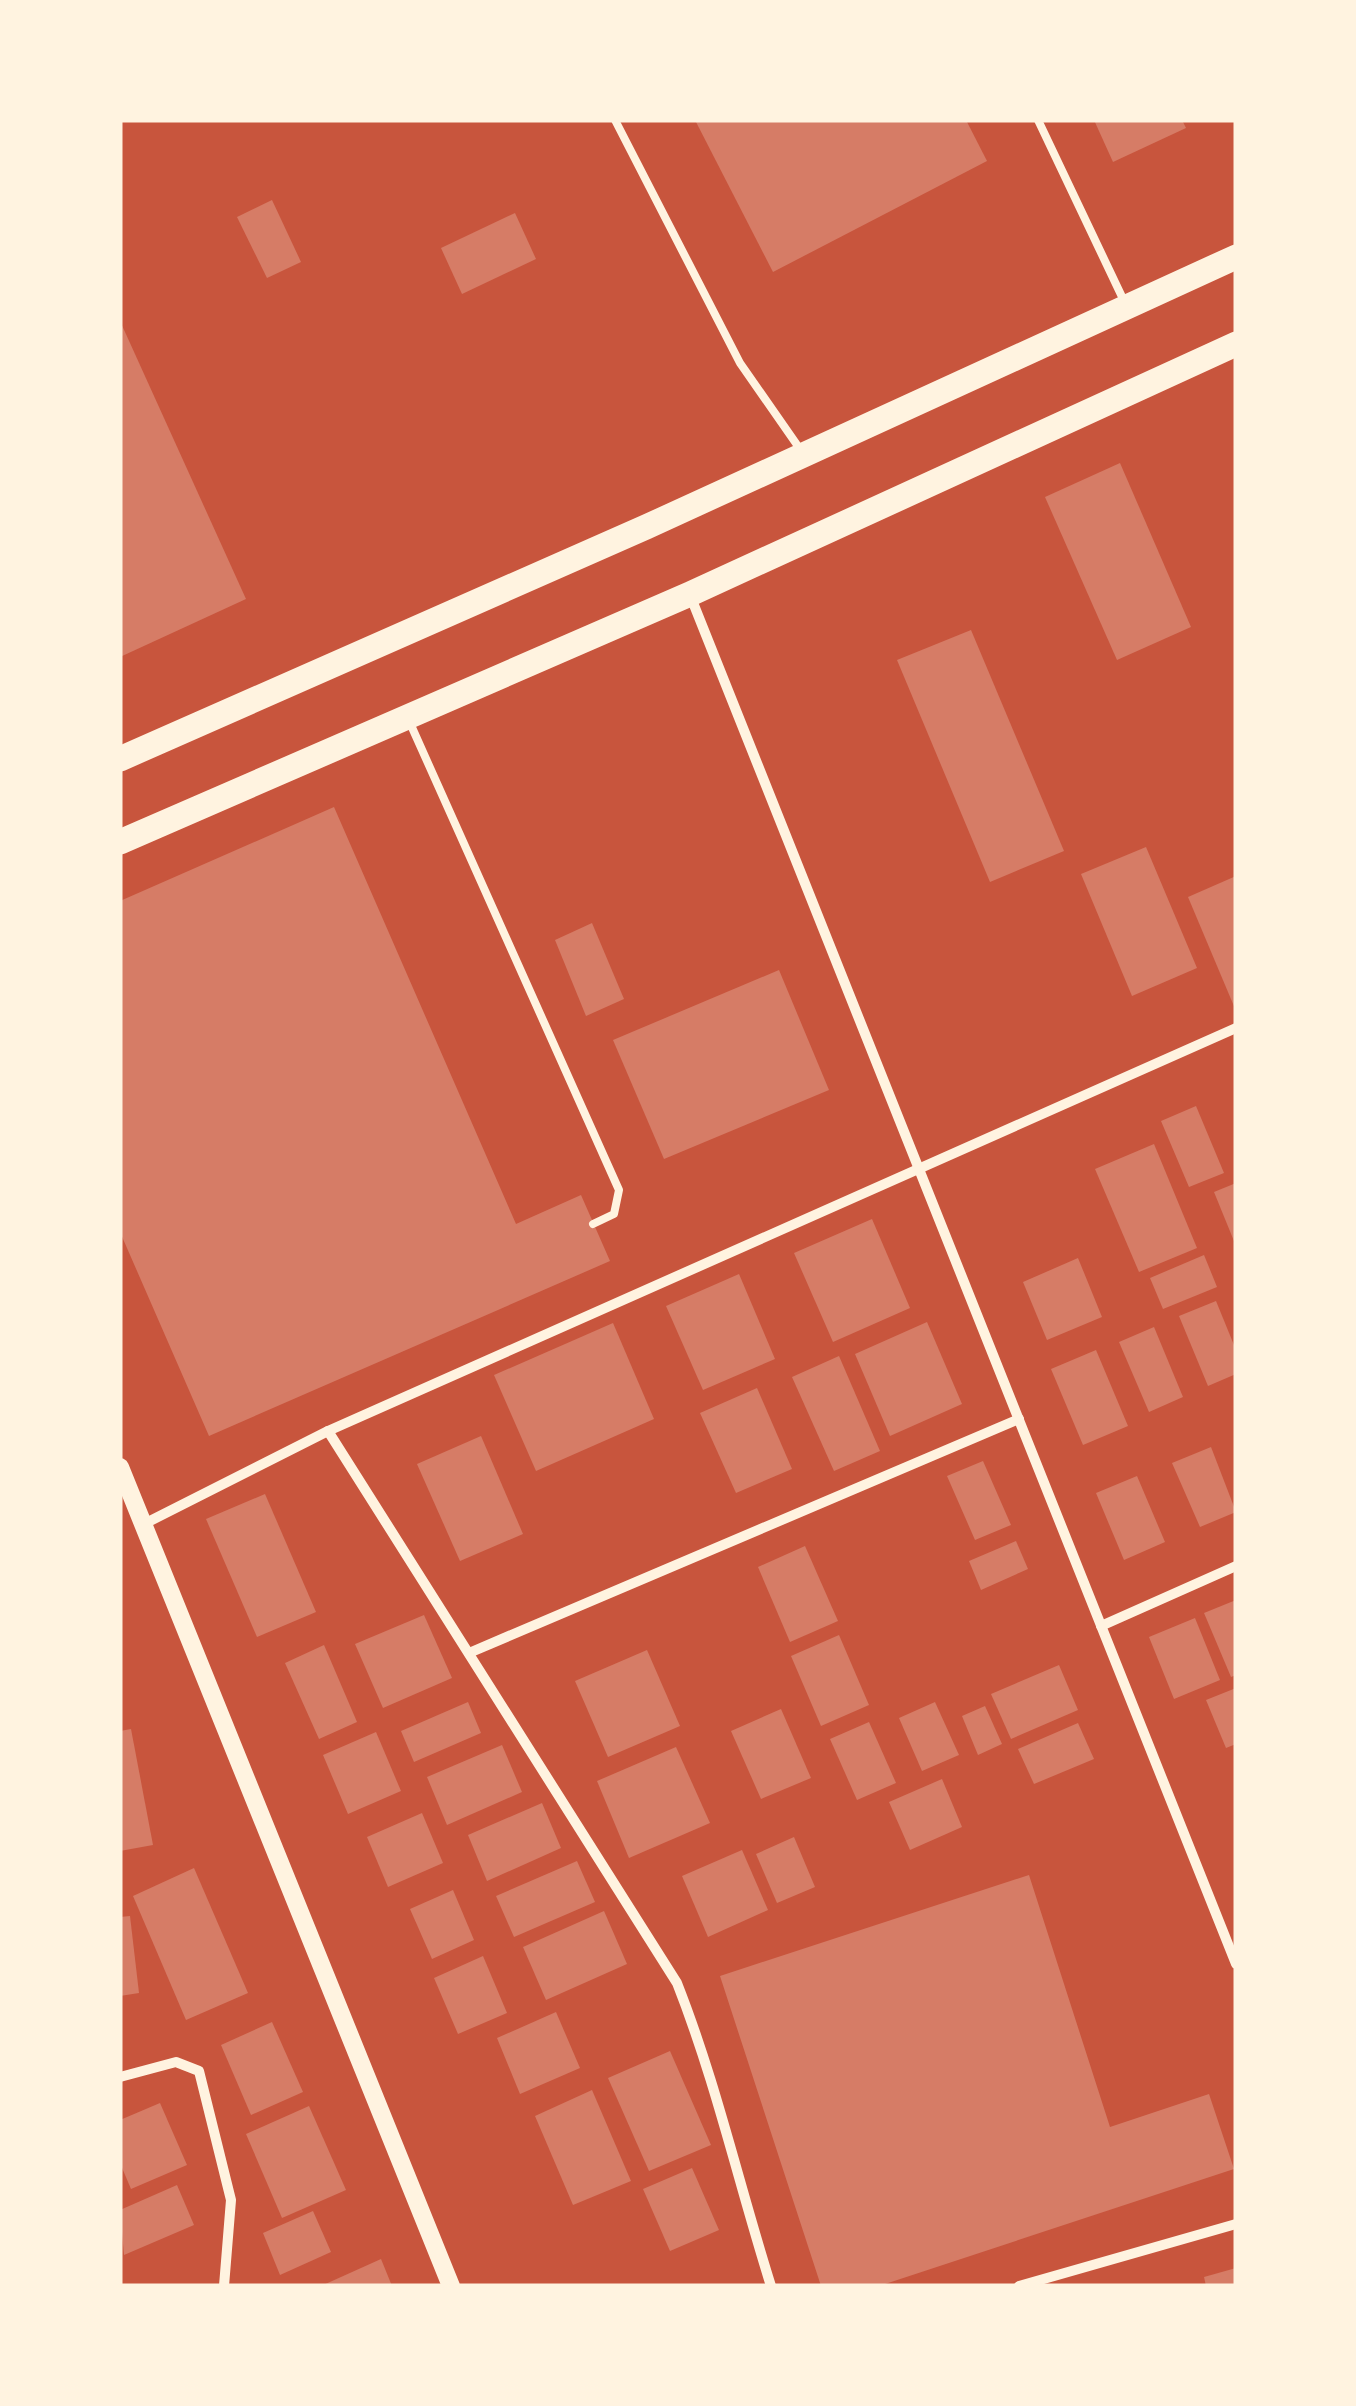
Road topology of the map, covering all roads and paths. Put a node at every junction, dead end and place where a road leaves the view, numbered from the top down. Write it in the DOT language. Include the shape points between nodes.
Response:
graph roads {
  1 [pos="615,120"];
  2 [pos="1038,120"];
  3 [pos="1236,257"];
  4 [pos="1128,309"];
  5 [pos="1236,344"];
  6 [pos="804,455"];
  7 [pos="690,594"];
  8 [pos="408,717"];
  9 [pos="120,760"];
  10 [pos="120,842"];
  11 [pos="1236,1028"];
  12 [pos="920,1170"];
  13 [pos="594,1224"];
  14 [pos="1019,1419"];
  15 [pos="328,1431"];
  16 [pos="120,1468"];
  17 [pos="144,1524"];
  18 [pos="1236,1566"];
  19 [pos="1101,1626"];
  20 [pos="470,1653"];
  21 [pos="1236,1964"];
  22 [pos="120,2077"];
  23 [pos="1236,2224"];
  24 [pos="224,2286"];
  25 [pos="452,2286"];
  26 [pos="771,2286"];
  27 [pos="1020,2286"];
  1 -- 6 [label="lane" via="740,363"];
  2 -- 4 [label="lane"];
  3 -- 4 [label="main road"];
  4 -- 6 [label="main road"];
  5 -- 7 [label="main road"];
  6 -- 9 [label="main road"];
  7 -- 8 [label="main road"];
  7 -- 12 [label="street"];
  8 -- 10 [label="main road"];
  8 -- 13 [label="lane" via="620,1190 614,1214"];
  11 -- 12 [label="street"];
  12 -- 14 [label="street"];
  12 -- 15 [label="street"];
  14 -- 19 [label="street"];
  14 -- 20 [label="street"];
  15 -- 17 [label="street"];
  15 -- 20 [label="street"];
  16 -- 17 [label="street"];
  17 -- 25 [label="street"];
  18 -- 19 [label="street"];
  19 -- 21 [label="street"];
  20 -- 26 [label="street" via="677,1983 708,2062"];
  22 -- 24 [label="street" via="176,2062 200,2072 231,2200"];
  23 -- 27 [label="street"];
}
